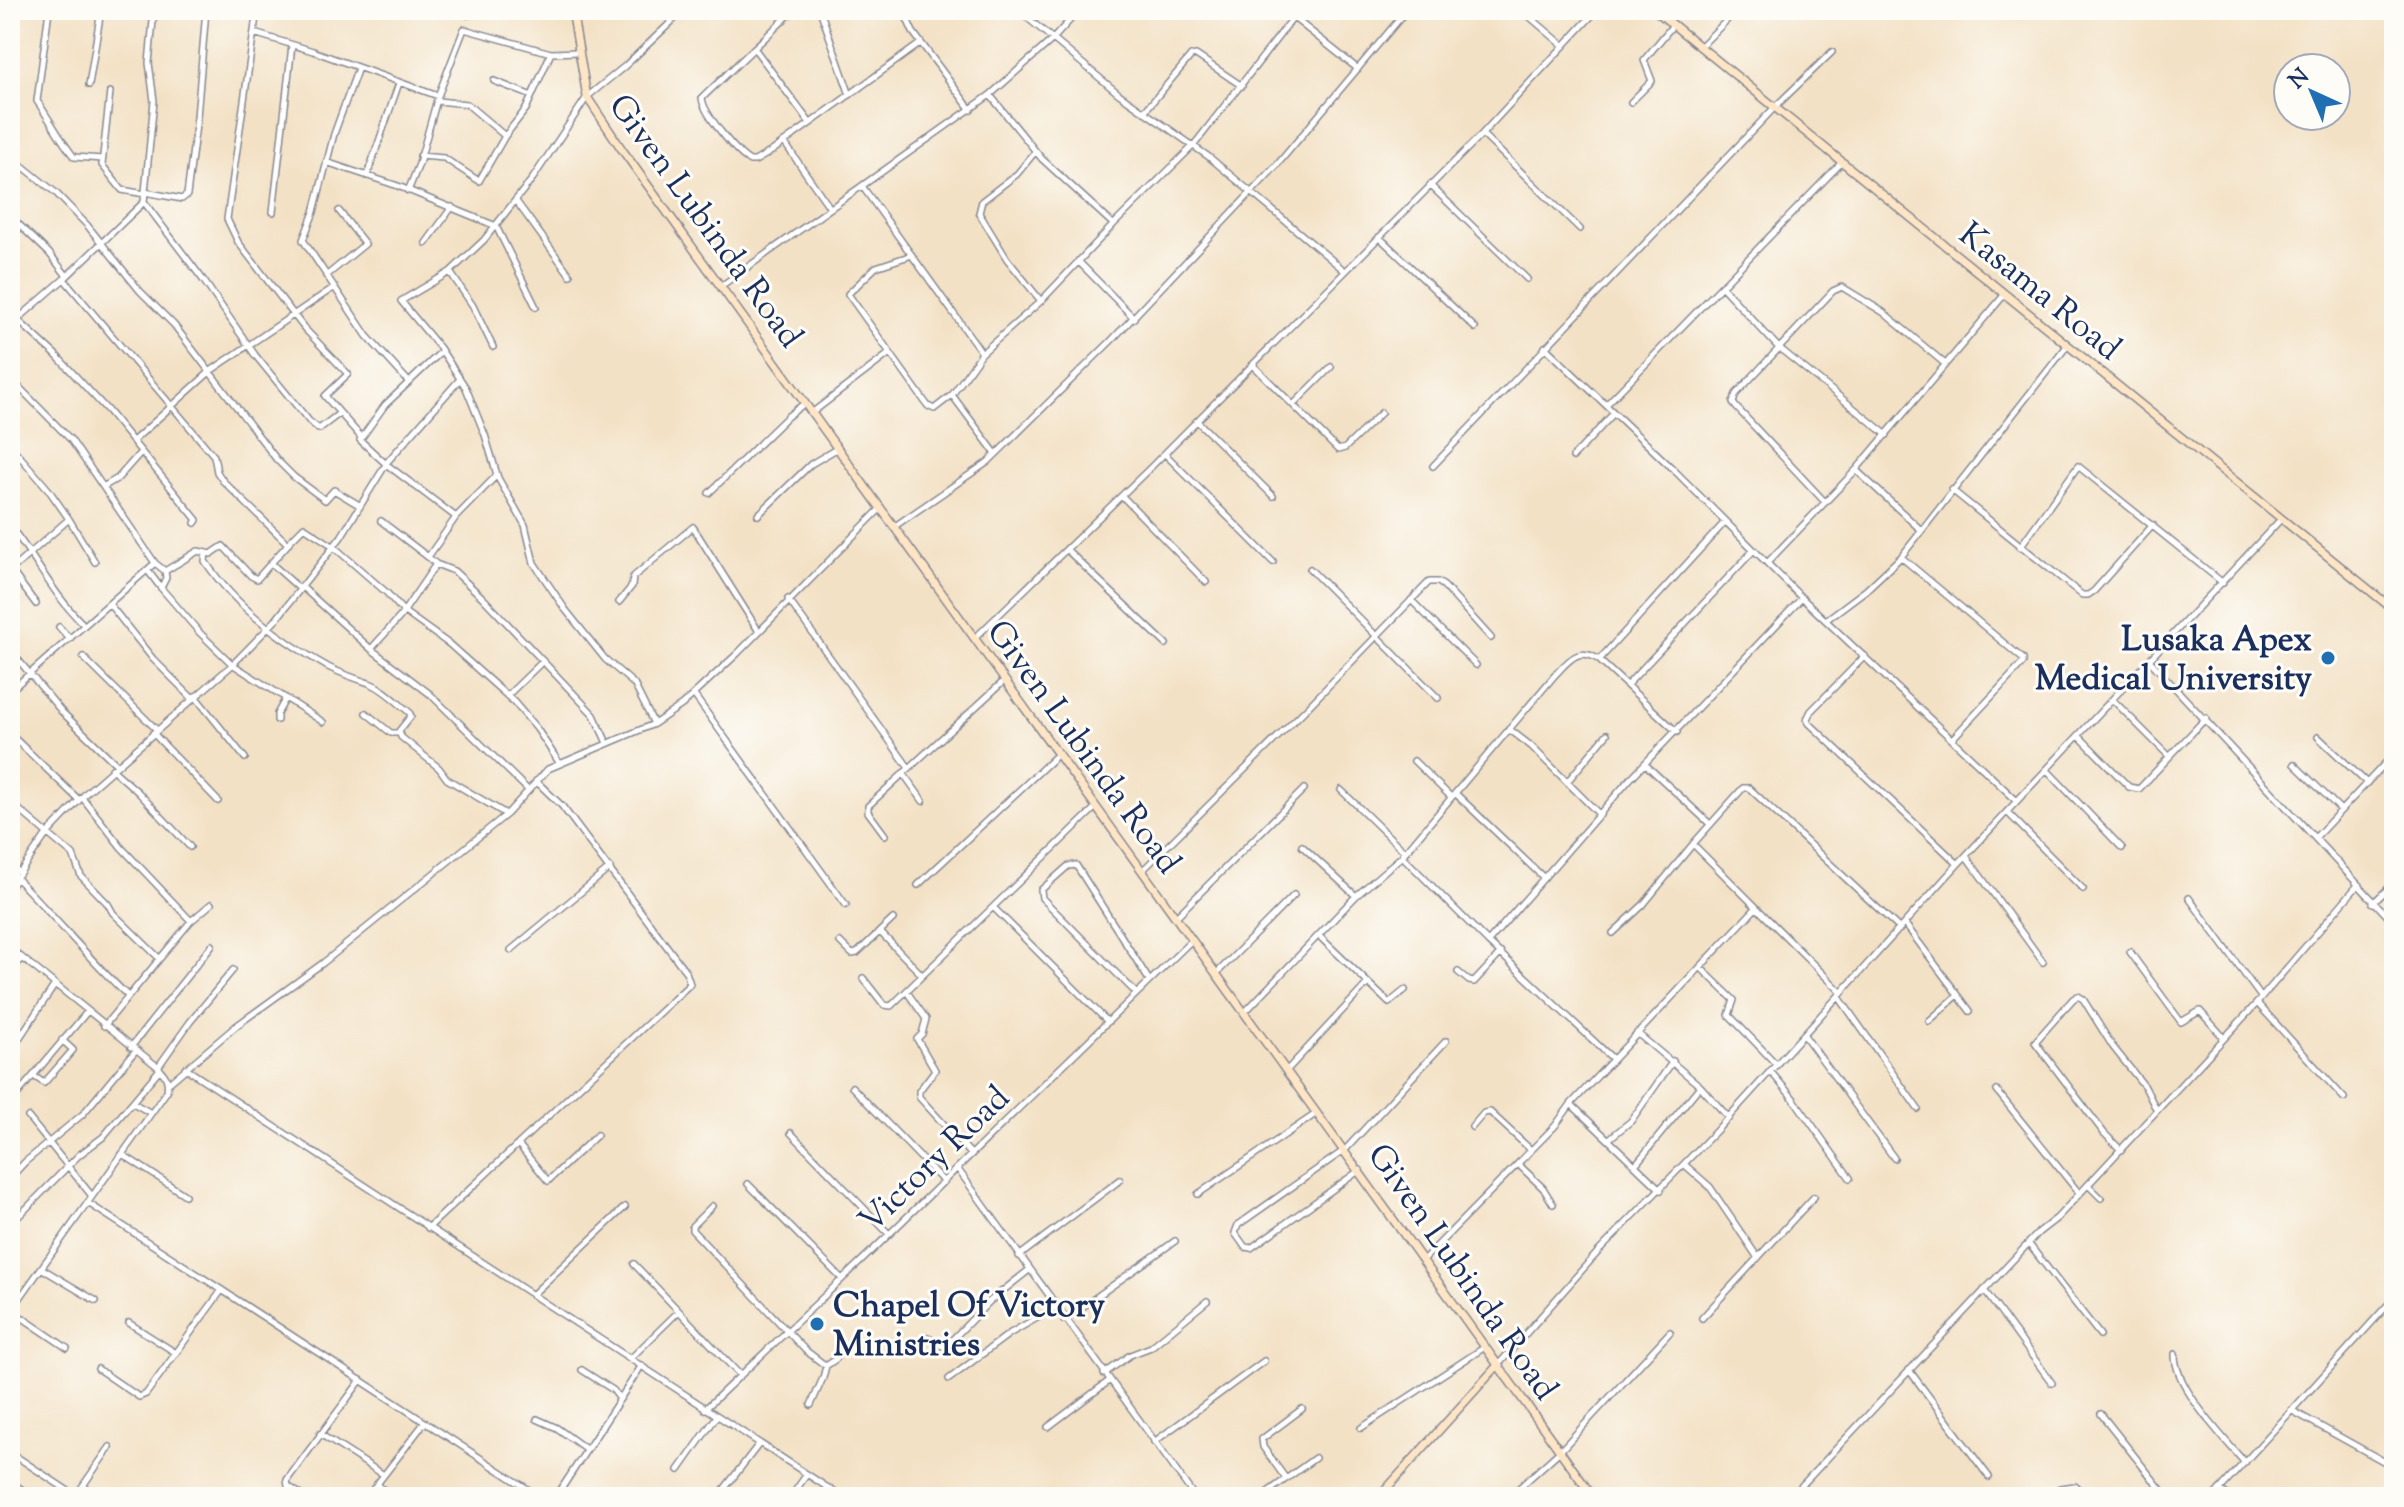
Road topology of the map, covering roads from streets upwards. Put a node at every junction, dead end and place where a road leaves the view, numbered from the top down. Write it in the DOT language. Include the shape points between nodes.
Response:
graph roads {
  1 [pos="49,10"];
  2 [pos="101,10"];
  3 [pos="154,10"];
  4 [pos="206,10"];
  5 [pos="257,10"];
  6 [pos="572,10"];
  7 [pos="794,10"];
  8 [pos="820,10"];
  9 [pos="903,10"];
  10 [pos="1018,10"];
  11 [pos="1079,10"];
  12 [pos="1284,10"];
  13 [pos="1407,10"];
  14 [pos="1597,10"];
  15 [pos="1655,10"];
  16 [pos="1737,10"];
  17 [pos="682,11"];
  18 [pos="1523,11"];
  19 [pos="1293,18"];
  20 [pos="1673,25"];
  21 [pos="254,33"];
  22 [pos="1052,40"];
  23 [pos="921,43"];
  24 [pos="292,45"];
  25 [pos="1564,46"];
  26 [pos="1700,47"];
  27 [pos="754,48"];
  28 [pos="578,52"];
  29 [pos="1832,52"];
  30 [pos="551,53"];
  31 [pos="358,68"];
  32 [pos="1358,69"];
  33 [pos="494,81"];
  34 [pos="399,82"];
  35 [pos="89,85"];
  36 [pos="1242,86"];
  37 [pos="110,92"];
  38 [pos="850,95"];
  39 [pos="990,95"];
  40 [pos="532,96"];
  41 [pos="587,97"];
  42 [pos="438,98"];
  43 [pos="1631,102"];
  44 [pos="1776,106"];
  45 [pos="971,110"];
  46 [pos="1144,112"];
  47 [pos="810,123"];
  48 [pos="1482,134"];
  49 [pos="505,136"];
  50 [pos="784,142"];
  51 [pos="1194,145"];
  52 [pos="1035,152"];
  53 [pos="10,156"];
  54 [pos="420,156"];
  55 [pos="103,159"];
  56 [pos="326,162"];
  57 [pos="1842,162"];
  58 [pos="367,176"];
  59 [pos="1430,185"];
  60 [pos="862,186"];
  61 [pos="408,191"];
  62 [pos="145,193"];
  63 [pos="1251,193"];
  64 [pos="516,201"];
  65 [pos="144,202"];
  66 [pos="452,207"];
  67 [pos="830,208"];
  68 [pos="339,211"];
  69 [pos="273,212"];
  70 [pos="10,216"];
  71 [pos="1114,224"];
  72 [pos="496,226"];
  73 [pos="1580,229"];
  74 [pos="1379,237"];
  75 [pos="100,242"];
  76 [pos="426,243"];
  77 [pos="912,255"];
  78 [pos="1078,261"];
  79 [pos="1345,271"];
  80 [pos="450,272"];
  81 [pos="570,275"];
  82 [pos="326,276"];
  83 [pos="66,278"];
  84 [pos="1527,279"];
  85 [pos="721,286"];
  86 [pos="1722,287"];
  87 [pos="333,288"];
  88 [pos="2005,294"];
  89 [pos="1041,301"];
  90 [pos="536,307"];
  91 [pos="10,313"];
  92 [pos="294,315"];
  93 [pos="1134,318"];
  94 [pos="17,320"];
  95 [pos="10,326"];
  96 [pos="1475,328"];
  97 [pos="249,345"];
  98 [pos="2067,346"];
  99 [pos="493,347"];
  100 [pos="1545,347"];
  101 [pos="1778,347"];
  102 [pos="442,351"];
  103 [pos="890,353"];
  104 [pos="982,353"];
  105 [pos="1944,363"];
  106 [pos="1253,365"];
  107 [pos="1331,367"];
  108 [pos="210,372"];
  109 [pos="10,378"];
  110 [pos="460,379"];
  111 [pos="408,381"];
  112 [pos="952,395"];
  113 [pos="806,402"];
  114 [pos="1293,405"];
  115 [pos="1606,405"];
  116 [pos="171,407"];
  117 [pos="813,412"];
  118 [pos="340,413"];
  119 [pos="1381,413"];
  120 [pos="1614,413"];
  121 [pos="1197,421"];
  122 [pos="1887,435"];
  123 [pos="361,437"];
  124 [pos="133,441"];
  125 [pos="10,445"];
  126 [pos="838,448"];
  127 [pos="141,452"];
  128 [pos="996,454"];
  129 [pos="1165,454"];
  130 [pos="1573,457"];
  131 [pos="386,464"];
  132 [pos="1433,466"];
  133 [pos="1856,470"];
  134 [pos="497,475"];
  135 [pos="103,487"];
  136 [pos="1952,490"];
  137 [pos="709,493"];
  138 [pos="1122,496"];
  139 [pos="1273,496"];
  140 [pos="1825,502"];
  141 [pos="359,505"];
  142 [pos="881,508"];
  143 [pos="758,515"];
  144 [pos="456,517"];
  145 [pos="69,519"];
  146 [pos="2281,519"];
  147 [pos="381,521"];
  148 [pos="1725,522"];
  149 [pos="195,523"];
  150 [pos="2153,525"];
  151 [pos="10,526"];
  152 [pos="895,526"];
  153 [pos="1921,530"];
  154 [pos="288,543"];
  155 [pos="333,546"];
  156 [pos="2020,547"];
  157 [pos="1067,550"];
  158 [pos="1754,550"];
  159 [pos="31,553"];
  160 [pos="206,554"];
  161 [pos="428,557"];
  162 [pos="1901,557"];
  163 [pos="95,562"];
  164 [pos="1273,562"];
  165 [pos="155,563"];
  166 [pos="1767,563"];
  167 [pos="272,564"];
  168 [pos="436,564"];
  169 [pos="1310,569"];
  170 [pos="10,570"];
  171 [pos="148,571"];
  172 [pos="165,571"];
  173 [pos="1206,582"];
  174 [pos="2223,583"];
  175 [pos="161,588"];
  176 [pos="301,588"];
  177 [pos="1802,598"];
  178 [pos="788,599"];
  179 [pos="1411,600"];
  180 [pos="619,602"];
  181 [pos="36,604"];
  182 [pos="110,605"];
  183 [pos="2394,610"];
  184 [pos="403,611"];
  185 [pos="1826,620"];
  186 [pos="84,625"];
  187 [pos="59,627"];
  188 [pos="270,627"];
  189 [pos="758,630"];
  190 [pos="1377,635"];
  191 [pos="975,638"];
  192 [pos="1491,638"];
  193 [pos="70,639"];
  194 [pos="1166,644"];
  195 [pos="371,649"];
  196 [pos="10,650"];
  197 [pos="1865,656"];
  198 [pos="83,657"];
  199 [pos="1599,660"];
  200 [pos="543,661"];
  201 [pos="2150,661"];
  202 [pos="232,664"];
  203 [pos="1476,665"];
  204 [pos="29,674"];
  205 [pos="1004,681"];
  206 [pos="1627,685"];
  207 [pos="10,691"];
  208 [pos="694,695"];
  209 [pos="507,696"];
  210 [pos="194,697"];
  211 [pos="286,698"];
  212 [pos="1438,698"];
  213 [pos="2113,700"];
  214 [pos="366,713"];
  215 [pos="2206,718"];
  216 [pos="277,720"];
  217 [pos="323,722"];
  218 [pos="654,724"];
  219 [pos="1509,729"];
  220 [pos="155,731"];
  221 [pos="1677,732"];
  222 [pos="399,733"];
  223 [pos="10,734"];
  224 [pos="1607,734"];
  225 [pos="2079,736"];
  226 [pos="2318,737"];
  227 [pos="1953,738"];
  228 [pos="608,744"];
  229 [pos="1058,754"];
  230 [pos="2394,754"];
  231 [pos="2169,756"];
  232 [pos="245,758"];
  233 [pos="1414,761"];
  234 [pos="560,764"];
  235 [pos="2294,764"];
  236 [pos="1646,765"];
  237 [pos="115,767"];
  238 [pos="2047,770"];
  239 [pos="906,771"];
  240 [pos="536,781"];
  241 [pos="1567,782"];
  242 [pos="2367,783"];
  243 [pos="1304,789"];
  244 [pos="528,790"];
  245 [pos="1341,790"];
  246 [pos="1453,795"];
  247 [pos="81,799"];
  248 [pos="218,801"];
  249 [pos="923,801"];
  250 [pos="2017,801"];
  251 [pos="10,802"];
  252 [pos="1096,807"];
  253 [pos="2341,810"];
  254 [pos="2007,812"];
  255 [pos="507,814"];
  256 [pos="1600,815"];
  257 [pos="1710,824"];
  258 [pos="49,832"];
  259 [pos="885,835"];
  260 [pos="2315,838"];
  261 [pos="1693,844"];
  262 [pos="1302,846"];
  263 [pos="190,847"];
  264 [pos="2122,848"];
  265 [pos="1404,854"];
  266 [pos="1966,856"];
  267 [pos="1958,864"];
  268 [pos="10,865"];
  269 [pos="610,868"];
  270 [pos="1142,871"];
  271 [pos="18,875"];
  272 [pos="1544,878"];
  273 [pos="2394,883"];
  274 [pos="918,885"];
  275 [pos="2358,885"];
  276 [pos="10,887"];
  277 [pos="2083,889"];
  278 [pos="1294,895"];
  279 [pos="1356,896"];
  280 [pos="2189,898"];
  281 [pos="2373,903"];
  282 [pos="211,904"];
  283 [pos="846,905"];
  284 [pos="993,907"];
  285 [pos="1756,908"];
  286 [pos="1176,917"];
  287 [pos="893,919"];
  288 [pos="191,921"];
  289 [pos="2394,923"];
  290 [pos="1902,927"];
  291 [pos="880,932"];
  292 [pos="1613,933"];
  293 [pos="1319,936"];
  294 [pos="1192,940"];
  295 [pos="840,942"];
  296 [pos="1488,942"];
  297 [pos="212,945"];
  298 [pos="10,948"];
  299 [pos="511,950"];
  300 [pos="2130,952"];
  301 [pos="1501,953"];
  302 [pos="22,958"];
  303 [pos="159,958"];
  304 [pos="2043,962"];
  305 [pos="1700,967"];
  306 [pos="233,970"];
  307 [pos="1218,972"];
  308 [pos="1458,972"];
  309 [pos="10,973"];
  310 [pos="922,975"];
  311 [pos="863,978"];
  312 [pos="1149,980"];
  313 [pos="1368,983"];
  314 [pos="55,986"];
  315 [pos="1405,990"];
  316 [pos="907,992"];
  317 [pos="1136,993"];
  318 [pos="1958,995"];
  319 [pos="128,996"];
  320 [pos="1841,996"];
  321 [pos="2261,997"];
  322 [pos="2257,1003"];
  323 [pos="1246,1011"];
  324 [pos="1970,1011"];
  325 [pos="87,1012"];
  326 [pos="1107,1021"];
  327 [pos="1929,1021"];
  328 [pos="104,1026"];
  329 [pos="1637,1033"];
  330 [pos="1804,1035"];
  331 [pos="2224,1038"];
  332 [pos="62,1040"];
  333 [pos="1446,1041"];
  334 [pos="134,1048"];
  335 [pos="54,1051"];
  336 [pos="10,1052"];
  337 [pos="66,1059"];
  338 [pos="1613,1059"];
  339 [pos="1673,1061"];
  340 [pos="1777,1065"];
  341 [pos="159,1068"];
  342 [pos="185,1068"];
  343 [pos="1288,1069"];
  344 [pos="1771,1072"];
  345 [pos="35,1077"];
  346 [pos="169,1083"];
  347 [pos="1700,1086"];
  348 [pos="852,1087"];
  349 [pos="1997,1091"];
  350 [pos="2344,1098"];
  351 [pos="10,1103"];
  352 [pos="133,1103"];
  353 [pos="1571,1104"];
  354 [pos="1918,1109"];
  355 [pos="2156,1109"];
  356 [pos="1318,1112"];
  357 [pos="151,1113"];
  358 [pos="28,1117"];
  359 [pos="1729,1118"];
  360 [pos="1472,1127"];
  361 [pos="791,1133"];
  362 [pos="597,1135"];
  363 [pos="1609,1139"];
  364 [pos="49,1144"];
  365 [pos="518,1144"];
  366 [pos="1346,1149"];
  367 [pos="1531,1150"];
  368 [pos="2121,1150"];
  369 [pos="122,1154"];
  370 [pos="971,1154"];
  371 [pos="1894,1158"];
  372 [pos="1518,1164"];
  373 [pos="1636,1164"];
  374 [pos="1685,1165"];
  375 [pos="68,1166"];
  376 [pos="957,1168"];
  377 [pos="1361,1170"];
  378 [pos="10,1178"];
  379 [pos="1850,1178"];
  380 [pos="1120,1180"];
  381 [pos="944,1182"];
  382 [pos="748,1184"];
  383 [pos="2088,1184"];
  384 [pos="1661,1190"];
  385 [pos="2079,1193"];
  386 [pos="1198,1194"];
  387 [pos="185,1195"];
  388 [pos="92,1196"];
  389 [pos="1814,1197"];
  390 [pos="2101,1198"];
  391 [pos="88,1203"];
  392 [pos="1553,1204"];
  393 [pos="712,1206"];
  394 [pos="625,1207"];
  395 [pos="10,1225"];
  396 [pos="428,1228"];
  397 [pos="889,1234"];
  398 [pos="1175,1241"];
  399 [pos="2028,1243"];
  400 [pos="1019,1256"];
  401 [pos="1758,1258"];
  402 [pos="1424,1259"];
  403 [pos="634,1264"];
  404 [pos="41,1268"];
  405 [pos="1029,1270"];
  406 [pos="842,1279"];
  407 [pos="222,1290"];
  408 [pos="1984,1290"];
  409 [pos="532,1295"];
  410 [pos="2394,1298"];
  411 [pos="96,1301"];
  412 [pos="1207,1301"];
  413 [pos="1056,1307"];
  414 [pos="11,1311"];
  415 [pos="679,1311"];
  416 [pos="1702,1318"];
  417 [pos="1064,1320"];
  418 [pos="129,1323"];
  419 [pos="787,1330"];
  420 [pos="1670,1332"];
  421 [pos="2100,1335"];
  422 [pos="927,1337"];
  423 [pos="845,1347"];
  424 [pos="1485,1347"];
  425 [pos="67,1348"];
  426 [pos="176,1353"];
  427 [pos="2175,1354"];
  428 [pos="631,1358"];
  429 [pos="1264,1361"];
  430 [pos="642,1365"];
  431 [pos="1498,1365"];
  432 [pos="826,1366"];
  433 [pos="98,1369"];
  434 [pos="582,1370"];
  435 [pos="1909,1370"];
  436 [pos="739,1374"];
  437 [pos="1104,1374"];
  438 [pos="949,1379"];
  439 [pos="361,1380"];
  440 [pos="1109,1381"];
  441 [pos="2052,1383"];
  442 [pos="620,1399"];
  443 [pos="811,1405"];
  444 [pos="705,1409"];
  445 [pos="1302,1409"];
  446 [pos="2291,1410"];
  447 [pos="2101,1414"];
  448 [pos="717,1416"];
  449 [pos="537,1419"];
  450 [pos="425,1421"];
  451 [pos="1048,1427"];
  452 [pos="1361,1428"];
  453 [pos="320,1434"];
  454 [pos="1154,1442"];
  455 [pos="759,1444"];
  456 [pos="110,1447"];
  457 [pos="586,1449"];
  458 [pos="1560,1451"];
  459 [pos="14,1455"];
  460 [pos="1315,1458"];
  461 [pos="2245,1463"];
  462 [pos="2394,1467"];
  463 [pos="679,1470"];
  464 [pos="807,1474"];
  465 [pos="384,1475"];
  466 [pos="1989,1477"];
  467 [pos="1286,1479"];
  468 [pos="10,1482"];
  469 [pos="376,1485"];
  470 [pos="2060,1488"];
  471 [pos="2159,1488"];
  472 [pos="2219,1490"];
  473 [pos="34,1497"];
  474 [pos="76,1497"];
  475 [pos="305,1497"];
  476 [pos="367,1497"];
  477 [pos="395,1497"];
  478 [pos="540,1497"];
  479 [pos="556,1497"];
  480 [pos="718,1497"];
  481 [pos="791,1497"];
  482 [pos="842,1497"];
  483 [pos="1195,1497"];
  484 [pos="1261,1497"];
  485 [pos="1379,1497"];
  486 [pos="1509,1497"];
  487 [pos="1593,1497"];
  488 [pos="1791,1497"];
  489 [pos="2088,1497"];
  490 [pos="2096,1497"];
  491 [pos="2108,1497"];
  492 [pos="2151,1497"];
  493 [pos="2167,1497"];
  494 [pos="2213,1497"];
  495 [pos="2231,1497"];
  1 -- 55 [label="street" via="37,101 74,157"];
  2 -- 35 [label="street"];
  3 -- 62 [label="street" via="149,63 154,101"];
  4 -- 62 [label="street" via="187,195 182,199"];
  5 -- 21 [label="street"];
  6 -- 28 [label="street, Given Lubinda Road"];
  7 -- 27 [label="street"];
  8 -- 38 [label="street"];
  9 -- 23 [label="street"];
  10 -- 22 [label="street"];
  11 -- 22 [label="street"];
  12 -- 19 [label="street"];
  13 -- 32 [label="street"];
  14 -- 25 [label="street"];
  15 -- 20 [label="street, Kasama Road"];
  16 -- 26 [label="street"];
  17 -- 41 [label="street"];
  18 -- 25 [label="street"];
  19 -- 32 [label="street"];
  19 -- 36 [label="street"];
  20 -- 26 [label="street, Kasama Road"];
  20 -- 43 [label="street" via="1644,60 1652,81"];
  21 -- 24 [label="street"];
  21 -- 92 [label="street" via="227,219 238,242"];
  22 -- 39 [label="street"];
  22 -- 46 [label="street"];
  23 -- 38 [label="street"];
  23 -- 45 [label="street"];
  24 -- 31 [label="street"];
  24 -- 69 [label="street"];
  25 -- 48 [label="street"];
  26 -- 44 [label="street, Kasama Road"];
  27 -- 47 [label="street"];
  27 -- 50 [label="street" via="707,91 702,104 750,161"];
  28 -- 30 [label="street"];
  28 -- 41 [label="street, Given Lubinda Road"];
  29 -- 44 [label="street"];
  30 -- 40 [label="street"];
  30 -- 42 [label="street" via="464,29"];
  31 -- 34 [label="street"];
  31 -- 56 [label="street"];
  32 -- 63 [label="street"];
  33 -- 40 [label="street"];
  34 -- 42 [label="street"];
  34 -- 58 [label="street"];
  36 -- 46 [label="street" via="1191,56"];
  36 -- 51 [label="street"];
  37 -- 55 [label="street"];
  38 -- 47 [label="street"];
  39 -- 45 [label="street"];
  39 -- 52 [label="street"];
  40 -- 49 [label="street"];
  41 -- 64 [label="street"];
  41 -- 85 [label="street, Given Lubinda Road"];
  42 -- 49 [label="street" via="467,104"];
  42 -- 54 [label="street"];
  44 -- 57 [label="street, Kasama Road"];
  44 -- 100 [label="street"];
  45 -- 60 [label="street"];
  46 -- 51 [label="street"];
  47 -- 50 [label="street"];
  48 -- 59 [label="street"];
  48 -- 73 [label="street"];
  49 -- 54 [label="street" via="479,181 444,158"];
  50 -- 67 [label="street"];
  51 -- 63 [label="street"];
  51 -- 71 [label="street"];
  52 -- 71 [label="street"];
  52 -- 89 [label="street" via="982,201 979,213"];
  53 -- 75 [label="street" via="56,193"];
  54 -- 61 [label="street"];
  55 -- 62 [label="street" via="122,190"];
  56 -- 58 [label="street"];
  56 -- 82 [label="street" via="303,236"];
  57 -- 86 [label="street"];
  57 -- 88 [label="street, Kasama Road"];
  58 -- 61 [label="street"];
  59 -- 74 [label="street"];
  59 -- 84 [label="street"];
  60 -- 67 [label="street"];
  60 -- 77 [label="street"];
  61 -- 66 [label="street"];
  62 -- 65 [label="street"];
  63 -- 79 [label="street"];
  63 -- 93 [label="street"];
  64 -- 72 [label="street"];
  64 -- 81 [label="street"];
  65 -- 75 [label="street"];
  65 -- 97 [label="street"];
  66 -- 72 [label="street"];
  66 -- 76 [label="street"];
  67 -- 85 [label="street"];
  68 -- 82 [label="street" via="365,244"];
  70 -- 83 [label="street" via="49,253"];
  71 -- 78 [label="street"];
  72 -- 80 [label="street"];
  72 -- 90 [label="street"];
  74 -- 79 [label="street"];
  74 -- 96 [label="street"];
  75 -- 83 [label="street"];
  75 -- 108 [label="street"];
  77 -- 103 [label="street" via="876,267 849,292"];
  77 -- 104 [label="street"];
  78 -- 89 [label="street"];
  78 -- 93 [label="street"];
  79 -- 106 [label="street"];
  80 -- 99 [label="street"];
  80 -- 102 [label="street" via="401,301"];
  82 -- 87 [label="street"];
  83 -- 94 [label="street"];
  83 -- 116 [label="street"];
  85 -- 113 [label="street, Given Lubinda Road"];
  86 -- 101 [label="street"];
  86 -- 115 [label="street"];
  87 -- 92 [label="street"];
  87 -- 111 [label="street" via="372,343"];
  88 -- 98 [label="street, Kasama Road"];
  88 -- 105 [label="street"];
  89 -- 104 [label="street"];
  91 -- 94 [label="street"];
  92 -- 97 [label="street"];
  92 -- 118 [label="street" via="348,374 325,395"];
  93 -- 128 [label="street"];
  94 -- 95 [label="street"];
  94 -- 124 [label="street"];
  97 -- 108 [label="street"];
  97 -- 118 [label="street" via="316,429"];
  98 -- 136 [label="street"];
  98 -- 146 [label="street, Kasama Road"];
  100 -- 115 [label="street"];
  100 -- 132 [label="street"];
  101 -- 105 [label="street" via="1842,287 1883,312"];
  101 -- 122 [label="street"];
  101 -- 140 [label="street" via="1733,403"];
  102 -- 110 [label="street"];
  102 -- 111 [label="street"];
  103 -- 112 [label="street" via="930,408"];
  103 -- 117 [label="street"];
  104 -- 112 [label="street"];
  105 -- 122 [label="street"];
  106 -- 114 [label="street"];
  106 -- 121 [label="street"];
  107 -- 114 [label="street"];
  108 -- 116 [label="street"];
  108 -- 141 [label="street" via="294,477 325,500 334,490"];
  109 -- 135 [label="street" via="71,440"];
  110 -- 131 [label="street"];
  110 -- 134 [label="street"];
  111 -- 123 [label="street"];
  112 -- 128 [label="street"];
  113 -- 117 [label="street, Given Lubinda Road"];
  113 -- 137 [label="street"];
  114 -- 119 [label="street" via="1338,450"];
  115 -- 120 [label="street"];
  116 -- 124 [label="street"];
  116 -- 154 [label="street" via="214,456 223,481"];
  117 -- 126 [label="street, Given Lubinda Road"];
  118 -- 123 [label="street"];
  120 -- 130 [label="street"];
  120 -- 148 [label="street"];
  121 -- 129 [label="street"];
  121 -- 139 [label="street"];
  122 -- 133 [label="street"];
  123 -- 131 [label="street" via="362,444"];
  124 -- 127 [label="street"];
  125 -- 145 [label="street"];
  126 -- 142 [label="street, Given Lubinda Road"];
  126 -- 143 [label="street" via="811,464"];
  127 -- 135 [label="street"];
  127 -- 149 [label="street"];
  128 -- 152 [label="street"];
  129 -- 138 [label="street"];
  129 -- 164 [label="street"];
  131 -- 141 [label="street"];
  131 -- 144 [label="street"];
  133 -- 140 [label="street"];
  133 -- 153 [label="street"];
  134 -- 144 [label="street"];
  134 -- 218 [label="street" via="525,525 536,566 605,659 634,684"];
  135 -- 165 [label="street"];
  136 -- 153 [label="street"];
  136 -- 156 [label="street"];
  138 -- 157 [label="street"];
  138 -- 173 [label="street"];
  140 -- 166 [label="street"];
  141 -- 155 [label="street"];
  142 -- 152 [label="street, Given Lubinda Road"];
  142 -- 178 [label="street"];
  144 -- 161 [label="street"];
  145 -- 159 [label="street"];
  145 -- 163 [label="street"];
  146 -- 174 [label="street"];
  146 -- 183 [label="street, Kasama Road"];
  147 -- 161 [label="street"];
  148 -- 158 [label="street"];
  148 -- 199 [label="street"];
  150 -- 156 [label="street" via="2088,595"];
  150 -- 156 [label="street" via="2078,466"];
  150 -- 174 [label="street"];
  151 -- 159 [label="street"];
  152 -- 191 [label="street, Given Lubinda Road"];
  153 -- 162 [label="street"];
  154 -- 155 [label="street" via="304,527"];
  154 -- 167 [label="street"];
  155 -- 176 [label="street"];
  155 -- 184 [label="street"];
  157 -- 191 [label="street"];
  157 -- 194 [label="street"];
  158 -- 166 [label="street"];
  158 -- 206 [label="street"];
  159 -- 170 [label="street"];
  159 -- 186 [label="street" via="60,601"];
  160 -- 167 [label="street" via="225,546 255,580"];
  160 -- 172 [label="street" via="198,551"];
  160 -- 188 [label="street" via="205,561 226,589"];
  161 -- 168 [label="street"];
  162 -- 185 [label="street"];
  162 -- 227 [label="street" via="2023,659"];
  165 -- 171 [label="street"];
  165 -- 172 [label="street"];
  166 -- 177 [label="street"];
  167 -- 176 [label="street"];
  168 -- 184 [label="street"];
  168 -- 200 [label="street" via="466,581"];
  169 -- 190 [label="street"];
  170 -- 181 [label="street"];
  171 -- 175 [label="street"];
  171 -- 182 [label="street"];
  172 -- 175 [label="street"];
  174 -- 201 [label="street"];
  175 -- 202 [label="street"];
  176 -- 188 [label="street"];
  176 -- 195 [label="street"];
  177 -- 185 [label="street"];
  177 -- 221 [label="street"];
  178 -- 189 [label="street"];
  178 -- 239 [label="street"];
  179 -- 190 [label="street"];
  179 -- 192 [label="street" via="1429,582 1438,582"];
  179 -- 203 [label="street"];
  180 -- 189 [label="street" via="633,577 693,527"];
  182 -- 186 [label="street"];
  182 -- 210 [label="street" via="153,659"];
  184 -- 195 [label="street"];
  184 -- 209 [label="street"];
  185 -- 197 [label="street"];
  186 -- 193 [label="street"];
  187 -- 193 [label="street"];
  188 -- 202 [label="street"];
  188 -- 222 [label="street" via="409,712"];
  189 -- 208 [label="street"];
  190 -- 212 [label="street"];
  190 -- 270 [label="street"];
  191 -- 205 [label="street, Given Lubinda Road"];
  193 -- 204 [label="street"];
  195 -- 244 [label="street" via="430,694"];
  196 -- 204 [label="street"];
  197 -- 227 [label="street"];
  197 -- 267 [label="street" via="1807,719"];
  198 -- 220 [label="street"];
  199 -- 206 [label="street"];
  199 -- 219 [label="street" via="1586,653 1576,655"];
  200 -- 209 [label="street"];
  200 -- 228 [label="street" via="594,715"];
  201 -- 213 [label="street"];
  201 -- 215 [label="street"];
  202 -- 210 [label="street"];
  202 -- 211 [label="street"];
  204 -- 207 [label="street"];
  204 -- 237 [label="street"];
  205 -- 229 [label="street, Given Lubinda Road"];
  205 -- 239 [label="street"];
  206 -- 221 [label="street"];
  208 -- 218 [label="street"];
  208 -- 283 [label="street"];
  209 -- 234 [label="street"];
  210 -- 220 [label="street"];
  210 -- 232 [label="street"];
  211 -- 216 [label="street"];
  211 -- 217 [label="street"];
  213 -- 225 [label="street"];
  213 -- 231 [label="street"];
  214 -- 222 [label="street" via="391,733"];
  215 -- 231 [label="street"];
  215 -- 260 [label="street"];
  218 -- 228 [label="street"];
  219 -- 241 [label="street"];
  219 -- 246 [label="street"];
  220 -- 237 [label="street"];
  220 -- 248 [label="street"];
  221 -- 236 [label="street"];
  222 -- 255 [label="street" via="447,779"];
  223 -- 247 [label="street"];
  224 -- 241 [label="street"];
  225 -- 231 [label="street" via="2129,787 2142,787"];
  225 -- 238 [label="street"];
  226 -- 242 [label="street"];
  227 -- 250 [label="street"];
  228 -- 234 [label="street"];
  229 -- 252 [label="street, Given Lubinda Road"];
  229 -- 274 [label="street"];
  230 -- 242 [label="street"];
  233 -- 246 [label="street"];
  234 -- 240 [label="street"];
  235 -- 253 [label="street"];
  236 -- 256 [label="street"];
  236 -- 257 [label="street"];
  237 -- 247 [label="street"];
  237 -- 263 [label="street"];
  238 -- 250 [label="street"];
  238 -- 264 [label="street"];
  239 -- 249 [label="street"];
  239 -- 259 [label="street" via="868,806"];
  240 -- 244 [label="street"];
  240 -- 269 [label="street"];
  241 -- 256 [label="street"];
  242 -- 253 [label="street"];
  243 -- 286 [label="street"];
  244 -- 255 [label="street"];
  245 -- 265 [label="street"];
  246 -- 265 [label="street"];
  246 -- 272 [label="street"];
  247 -- 258 [label="street"];
  247 -- 288 [label="street"];
  250 -- 254 [label="street"];
  251 -- 258 [label="street"];
  252 -- 270 [label="street, Given Lubinda Road"];
  252 -- 284 [label="street"];
  253 -- 260 [label="street"];
  254 -- 266 [label="street"];
  254 -- 277 [label="street"];
  255 -- 342 [label="street"];
  256 -- 272 [label="street"];
  257 -- 261 [label="street"];
  257 -- 290 [label="street" via="1743,788 1749,788"];
  258 -- 271 [label="street"];
  258 -- 303 [label="street" via="73,855 81,876 113,913"];
  260 -- 275 [label="street"];
  261 -- 285 [label="street"];
  261 -- 292 [label="street"];
  262 -- 279 [label="street"];
  265 -- 279 [label="street"];
  265 -- 296 [label="street"];
  266 -- 267 [label="street"];
  266 -- 304 [label="street"];
  267 -- 290 [label="street"];
  268 -- 271 [label="street"];
  269 -- 299 [label="street"];
  269 -- 365 [label="street" via="690,984"];
  270 -- 286 [label="street, Given Lubinda Road"];
  271 -- 276 [label="street"];
  271 -- 319 [label="street"];
  272 -- 296 [label="street"];
  273 -- 281 [label="street"];
  275 -- 281 [label="street"];
  275 -- 321 [label="street"];
  278 -- 307 [label="street"];
  279 -- 293 [label="street"];
  280 -- 321 [label="street"];
  281 -- 289 [label="street"];
  282 -- 288 [label="street"];
  284 -- 310 [label="street"];
  284 -- 326 [label="street"];
  285 -- 305 [label="street"];
  285 -- 320 [label="street"];
  286 -- 294 [label="street, Given Lubinda Road"];
  287 -- 291 [label="street"];
  288 -- 303 [label="street"];
  290 -- 318 [label="street"];
  290 -- 320 [label="street"];
  291 -- 295 [label="street" via="855,954"];
  291 -- 310 [label="street"];
  293 -- 313 [label="street"];
  293 -- 323 [label="street"];
  294 -- 307 [label="street, Given Lubinda Road"];
  294 -- 312 [label="street, Victory Road"];
  296 -- 301 [label="street"];
  297 -- 334 [label="street"];
  298 -- 302 [label="street"];
  300 -- 331 [label="street" via="2181,1022 2200,1011"];
  301 -- 308 [label="street" via="1474,982"];
  301 -- 338 [label="street"];
  302 -- 309 [label="street"];
  302 -- 314 [label="street"];
  303 -- 319 [label="street"];
  305 -- 329 [label="street"];
  305 -- 340 [label="street" via="1734,1000 1731,1018"];
  306 -- 341 [label="street"];
  307 -- 323 [label="street, Given Lubinda Road"];
  310 -- 316 [label="street"];
  311 -- 316 [label="street" via="887,1008"];
  312 -- 317 [label="street, Victory Road"];
  312 -- 317 [label="street" via="1076,865 1041,890 1042,898"];
  313 -- 315 [label="street" via="1389,1003"];
  313 -- 343 [label="street"];
  314 -- 325 [label="street"];
  314 -- 336 [label="street"];
  316 -- 370 [label="street" via="926,1019 917,1039 935,1070 919,1097"];
  317 -- 326 [label="street, Victory Road"];
  318 -- 324 [label="street"];
  318 -- 327 [label="street"];
  319 -- 328 [label="street"];
  320 -- 330 [label="street"];
  320 -- 354 [label="street"];
  321 -- 322 [label="street"];
  322 -- 331 [label="street"];
  322 -- 350 [label="street"];
  323 -- 343 [label="street, Given Lubinda Road"];
  325 -- 328 [label="street"];
  325 -- 332 [label="street"];
  326 -- 370 [label="street, Victory Road"];
  328 -- 334 [label="street"];
  329 -- 338 [label="street"];
  329 -- 339 [label="street"];
  330 -- 340 [label="street"];
  330 -- 371 [label="street"];
  331 -- 355 [label="street"];
  332 -- 335 [label="street"];
  332 -- 337 [label="street" via="73,1050"];
  333 -- 366 [label="street"];
  334 -- 341 [label="street"];
  334 -- 364 [label="street" via="83,1114"];
  335 -- 337 [label="street"];
  335 -- 345 [label="street"];
  337 -- 345 [label="street" via="44,1083"];
  338 -- 353 [label="street"];
  339 -- 347 [label="street"];
  339 -- 363 [label="street" via="1631,1121"];
  340 -- 344 [label="street"];
  341 -- 346 [label="street"];
  341 -- 352 [label="street"];
  342 -- 346 [label="street"];
  342 -- 396 [label="street"];
  343 -- 356 [label="street, Given Lubinda Road"];
  344 -- 359 [label="street"];
  344 -- 379 [label="street"];
  345 -- 351 [label="street"];
  346 -- 357 [label="street"];
  347 -- 359 [label="street"];
  347 -- 373 [label="street"];
  348 -- 381 [label="street"];
  349 -- 385 [label="street"];
  352 -- 357 [label="street"];
  352 -- 375 [label="street"];
  353 -- 363 [label="street"];
  353 -- 367 [label="street"];
  355 -- 368 [label="street"];
  355 -- 368 [label="street" via="2083,999 2073,999 2035,1042"];
  356 -- 366 [label="street, Given Lubinda Road"];
  356 -- 386 [label="street"];
  357 -- 369 [label="street"];
  358 -- 364 [label="street"];
  359 -- 374 [label="street"];
  360 -- 367 [label="street" via="1490,1112"];
  361 -- 397 [label="street"];
  362 -- 365 [label="street" via="548,1181"];
  363 -- 373 [label="street"];
  364 -- 375 [label="street"];
  364 -- 378 [label="street"];
  365 -- 396 [label="street"];
  366 -- 377 [label="street, Given Lubinda Road"];
  366 -- 377 [label="street" via="1238,1225 1235,1233 1251,1248"];
  367 -- 372 [label="street"];
  368 -- 383 [label="street"];
  369 -- 387 [label="street"];
  369 -- 388 [label="street"];
  370 -- 376 [label="street, Victory Road"];
  372 -- 392 [label="street"];
  372 -- 402 [label="street"];
  373 -- 384 [label="street"];
  374 -- 384 [label="street"];
  374 -- 401 [label="street" via="1705,1181"];
  375 -- 388 [label="street"];
  375 -- 395 [label="street"];
  376 -- 381 [label="street, Victory Road"];
  376 -- 400 [label="street"];
  377 -- 402 [label="street, Given Lubinda Road"];
  380 -- 400 [label="street"];
  381 -- 397 [label="street, Victory Road"];
  382 -- 406 [label="street"];
  383 -- 385 [label="street"];
  383 -- 390 [label="street"];
  384 -- 431 [label="street"];
  385 -- 399 [label="street"];
  388 -- 391 [label="street"];
  389 -- 401 [label="street"];
  391 -- 404 [label="street"];
  391 -- 407 [label="street"];
  393 -- 419 [label="street" via="692,1230"];
  394 -- 409 [label="street"];
  396 -- 409 [label="street"];
  397 -- 406 [label="street, Victory Road"];
  398 -- 417 [label="street"];
  399 -- 408 [label="street"];
  399 -- 421 [label="street"];
  400 -- 405 [label="street"];
  401 -- 416 [label="street"];
  402 -- 424 [label="street, Given Lubinda Road"];
  403 -- 415 [label="street"];
  404 -- 411 [label="street"];
  404 -- 414 [label="street"];
  405 -- 413 [label="street"];
  405 -- 422 [label="street" via="949,1343 942,1346"];
  406 -- 419 [label="street, Victory Road"];
  407 -- 426 [label="street"];
  407 -- 450 [label="street"];
  408 -- 435 [label="street"];
  408 -- 441 [label="street"];
  409 -- 428 [label="street"];
  410 -- 446 [label="street"];
  412 -- 437 [label="street" via="1151,1347"];
  413 -- 417 [label="street"];
  413 -- 438 [label="street"];
  414 -- 425 [label="street"];
  415 -- 428 [label="street"];
  415 -- 436 [label="street"];
  417 -- 437 [label="street"];
  418 -- 426 [label="street"];
  419 -- 432 [label="street"];
  419 -- 436 [label="street, Victory Road"];
  420 -- 458 [label="street"];
  423 -- 432 [label="street"];
  424 -- 431 [label="street, Given Lubinda Road"];
  424 -- 452 [label="street"];
  426 -- 433 [label="street" via="143,1396"];
  427 -- 461 [label="street" via="2180,1378"];
  428 -- 430 [label="street"];
  429 -- 454 [label="street"];
  430 -- 442 [label="street"];
  430 -- 444 [label="street"];
  431 -- 458 [label="street, Given Lubinda Road"];
  431 -- 485 [label="street"];
  432 -- 443 [label="street"];
  434 -- 442 [label="street"];
  435 -- 466 [label="street"];
  435 -- 488 [label="street"];
  436 -- 444 [label="street, Victory Road"];
  437 -- 440 [label="street"];
  439 -- 453 [label="street"];
  440 -- 451 [label="street"];
  440 -- 454 [label="street"];
  442 -- 457 [label="street"];
  444 -- 448 [label="street"];
  445 -- 467 [label="street" via="1262,1439"];
  446 -- 461 [label="street"];
  446 -- 462 [label="street"];
  447 -- 471 [label="street"];
  448 -- 455 [label="street"];
  448 -- 463 [label="street"];
  449 -- 457 [label="street"];
  450 -- 465 [label="street"];
  450 -- 478 [label="street"];
  453 -- 465 [label="street"];
  453 -- 475 [label="street" via="287,1480"];
  454 -- 483 [label="street"];
  455 -- 464 [label="street"];
  455 -- 480 [label="street"];
  456 -- 474 [label="street"];
  457 -- 479 [label="street"];
  458 -- 486 [label="street"];
  458 -- 487 [label="street, Given Lubinda Road"];
  459 -- 474 [label="street"];
  460 -- 467 [label="street"];
  461 -- 472 [label="street"];
  464 -- 481 [label="street"];
  464 -- 482 [label="street"];
  465 -- 469 [label="street"];
  467 -- 484 [label="street"];
  468 -- 473 [label="street"];
  469 -- 476 [label="street"];
  469 -- 477 [label="street"];
  470 -- 489 [label="street" via="2075,1486"];
  471 -- 492 [label="street"];
  471 -- 493 [label="street"];
  472 -- 494 [label="street"];
  472 -- 495 [label="street"];
  490 -- 491 [label="street" via="2103,1491"];
}
